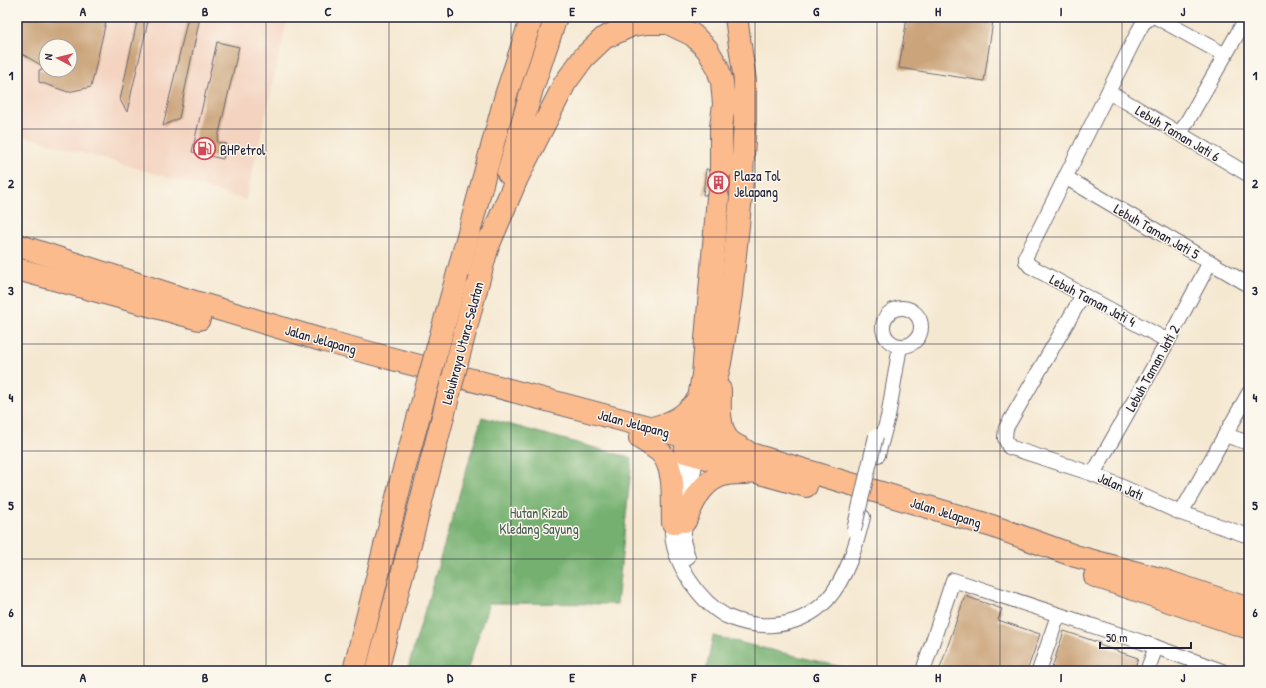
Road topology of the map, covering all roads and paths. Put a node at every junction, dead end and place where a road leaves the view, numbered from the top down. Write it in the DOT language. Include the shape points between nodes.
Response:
graph roads {
  1 [pos="532,17"];
  2 [pos="556,17"];
  3 [pos="736,17"];
  4 [pos="1151,17"];
  5 [pos="1156,17"];
  6 [pos="1247,17"];
  7 [pos="1225,55"];
  8 [pos="1106,96"];
  9 [pos="1180,134"];
  10 [pos="721,170"];
  11 [pos="1249,175"];
  12 [pos="1065,177"];
  13 [pos="718,197"];
  14 [pos="17,245"];
  15 [pos="486,251"];
  16 [pos="1210,262"];
  17 [pos="17,269"];
  18 [pos="1249,285"];
  19 [pos="1083,295"];
  20 [pos="1168,341"];
  21 [pos="720,363"];
  22 [pos="1249,393"];
  23 [pos="699,398"];
  24 [pos="646,433"];
  25 [pos="1225,436"];
  26 [pos="1249,443"];
  27 [pos="693,446"];
  28 [pos="756,464"];
  29 [pos="1093,474"];
  30 [pos="1181,513"];
  31 [pos="679,522"];
  32 [pos="1249,536"];
  33 [pos="1249,609"];
  34 [pos="1058,615"];
  35 [pos="1249,628"];
  36 [pos="1156,647"];
  37 [pos="354,671"];
  38 [pos="377,671"];
  39 [pos="923,671"];
  40 [pos="1039,671"];
  41 [pos="1147,671"];
  42 [pos="1222,671"];
  1 -- 37 [label="main road, Lebuhraya Utara–Selatan, bridge" via="506,94 402,477"];
  2 -- 15 [label="main road, Lebuhraya Utara–Selatan" via="532,89"];
  3 -- 21 [label="main road" via="745,81 745,119 741,196 731,294"];
  4 -- 8 [label="street" via="1143,23"];
  5 -- 7 [label="street"];
  6 -- 7 [label="street"];
  7 -- 9 [label="street"];
  8 -- 9 [label="street, Lebuh Taman Jati 6" via="1118,97"];
  8 -- 12 [label="street"];
  9 -- 11 [label="street, Lebuh Taman Jati 6"];
  10 -- 15 [label="main road" via="724,104 722,82 717,66 707,49 692,35 668,24 646,22 632,25 604,38 584,57 565,83 517,178"];
  12 -- 16 [label="street, Lebuh Taman Jati 5"];
  12 -- 19 [label="street, Lebuh Taman Jati 4" via="1026,256 1026,261 1030,266"];
  13 -- 23 [label="main road"];
  14 -- 24 [label="main road, Jalan Jelapang" via="178,297"];
  15 -- 38 [label="main road, Lebuhraya Utara–Selatan, bridge"];
  16 -- 18 [label="street, Lebuh Taman Jati 5"];
  16 -- 20 [label="street, Lebuh Taman Jati 2"];
  17 -- 24 [label="main road, Jalan Jelapang" via="373,364"];
  19 -- 20 [label="street, Lebuh Taman Jati 4"];
  19 -- 29 [label="street, Jalan Jati" via="1006,428 1005,438 1009,447"];
  20 -- 29 [label="street, Lebuh Taman Jati 2"];
  21 -- 27 [label="main road"];
  21 -- 28 [label="main road" via="720,410 723,428 727,439"];
  22 -- 25 [label="street"];
  23 -- 24 [label="main road" via="679,418"];
  23 -- 27 [label="main road"];
  24 -- 27 [label="main road, Jalan Jelapang"];
  24 -- 31 [label="main road" via="667,462"];
  25 -- 26 [label="street"];
  25 -- 30 [label="street"];
  27 -- 28 [label="main road, Jalan Jelapang"];
  27 -- 31 [label="street"];
  28 -- 31 [label="main road" via="727,474 702,488"];
  28 -- 33 [label="main road, Jalan Jelapang" via="992,526 1076,556 1160,579"];
  28 -- 35 [label="main road, Jalan Jelapang"];
  29 -- 30 [label="street, Jalan Jati"];
  30 -- 32 [label="street, Jalan Jati"];
  31 -- 31 [label="street, bridge" via="690,566 698,581 710,597 728,610 738,615 759,619 788,616 804,610 819,599 836,576 854,530 896,345 888,416 852,554 847,568 827,600 810,614 790,622 757,625 726,616 708,603 682,568 672,534"];
  34 -- 36 [label="street"];
  34 -- 39 [label="street" via="953,580"];
  34 -- 40 [label="street"];
  36 -- 41 [label="street"];
  36 -- 42 [label="street"];
}
